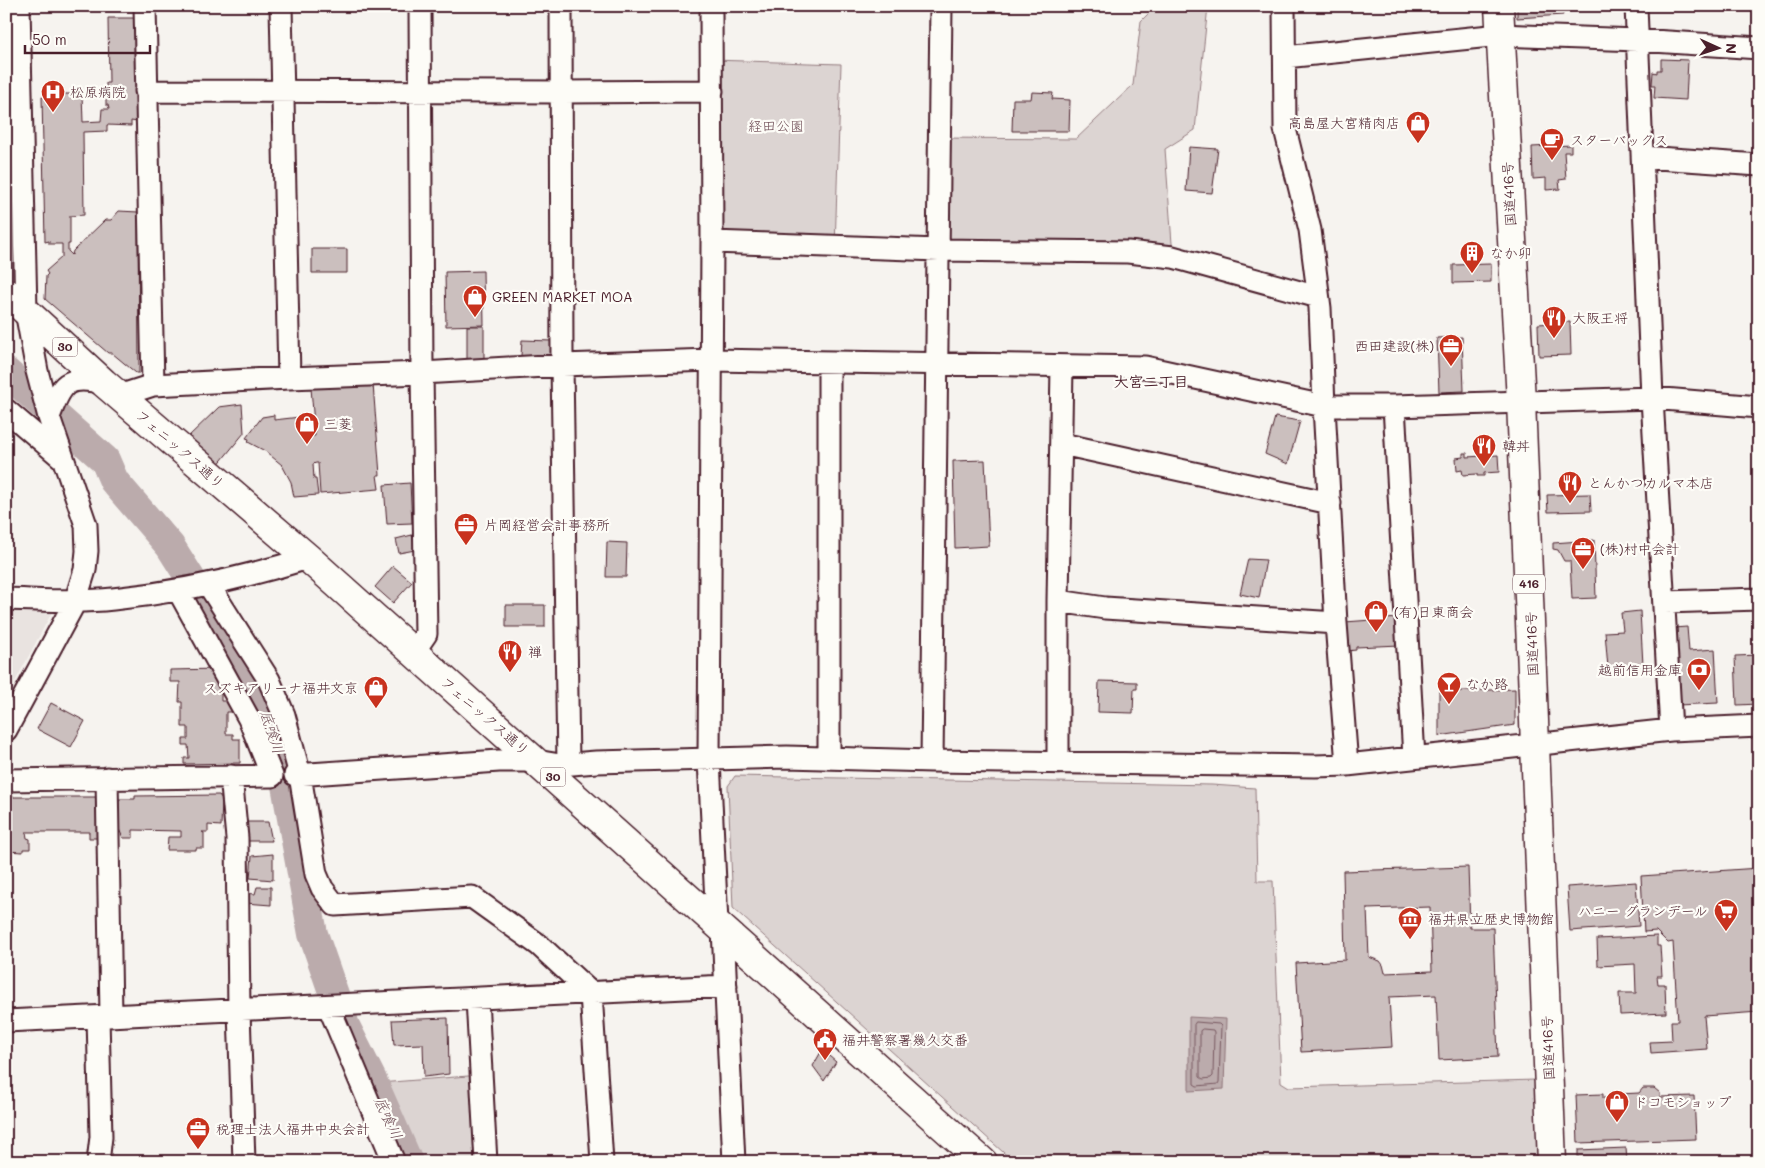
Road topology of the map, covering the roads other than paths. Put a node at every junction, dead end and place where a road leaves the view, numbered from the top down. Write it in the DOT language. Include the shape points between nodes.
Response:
graph roads {
  1 [pos="19,6"];
  2 [pos="145,6"];
  3 [pos="281,6"];
  4 [pos="420,6"];
  5 [pos="561,6"];
  6 [pos="711,6"];
  7 [pos="941,6"];
  8 [pos="1284,6"];
  9 [pos="1499,6"];
  10 [pos="1636,6"];
  11 [pos="1500,35"];
  12 [pos="1638,40"];
  13 [pos="1759,48"];
  14 [pos="1285,56"];
  15 [pos="146,91"];
  16 [pos="712,91"];
  17 [pos="283,92"];
  18 [pos="421,92"];
  19 [pos="562,92"];
  20 [pos="1643,157"];
  21 [pos="1759,165"];
  22 [pos="712,242"];
  23 [pos="939,250"];
  24 [pos="1318,297"];
  25 [pos="16,302"];
  26 [pos="711,360"];
  27 [pos="829,362"];
  28 [pos="937,362"];
  29 [pos="562,365"];
  30 [pos="1062,366"];
  31 [pos="422,374"];
  32 [pos="289,378"];
  33 [pos="153,385"];
  34 [pos="111,390"];
  35 [pos="1652,398"];
  36 [pos="1522,401"];
  37 [pos="1324,406"];
  38 [pos="1394,406"];
  39 [pos="1759,407"];
  40 [pos="6,410"];
  41 [pos="49,417"];
  42 [pos="1062,444"];
  43 [pos="62,456"];
  44 [pos="1330,503"];
  45 [pos="308,558"];
  46 [pos="208,584"];
  47 [pos="178,590"];
  48 [pos="6,599"];
  49 [pos="1759,599"];
  50 [pos="75,602"];
  51 [pos="1058,602"];
  52 [pos="1665,602"];
  53 [pos="1336,623"];
  54 [pos="413,653"];
  55 [pos="1759,726"];
  56 [pos="6,730"];
  57 [pos="1671,730"];
  58 [pos="1536,745"];
  59 [pos="829,758"];
  60 [pos="1414,758"];
  61 [pos="709,760"];
  62 [pos="536,761"];
  63 [pos="932,761"];
  64 [pos="1058,763"];
  65 [pos="568,764"];
  66 [pos="1347,765"];
  67 [pos="297,775"];
  68 [pos="231,776"];
  69 [pos="108,778"];
  70 [pos="6,780"];
  71 [pos="720,926"];
  72 [pos="726,986"];
  73 [pos="591,993"];
  74 [pos="477,999"];
  75 [pos="329,1007"];
  76 [pos="239,1011"];
  77 [pos="104,1017"];
  78 [pos="6,1021"];
  79 [pos="98,1162"];
  80 [pos="244,1162"];
  81 [pos="394,1162"];
  82 [pos="486,1162"];
  83 [pos="602,1162"];
  84 [pos="734,1162"];
  85 [pos="983,1162"];
  86 [pos="1552,1162"];
  1 -- 25 [label="street"];
  2 -- 15 [label="street"];
  3 -- 17 [label="street"];
  4 -- 18 [label="street"];
  5 -- 19 [label="street"];
  6 -- 16 [label="street"];
  7 -- 23 [label="street"];
  8 -- 14 [label="street"];
  9 -- 11 [label="main road, 国道416号 / 416"];
  10 -- 12 [label="street"];
  11 -- 12 [label="street"];
  11 -- 14 [label="street"];
  11 -- 36 [label="main road, 国道416号 / 416"];
  12 -- 13 [label="street"];
  12 -- 20 [label="street"];
  14 -- 24 [label="street" via="1285,129 1310,230"];
  15 -- 17 [label="street"];
  15 -- 33 [label="street"];
  16 -- 19 [label="street"];
  16 -- 22 [label="street"];
  17 -- 18 [label="street"];
  17 -- 32 [label="street"];
  18 -- 19 [label="street"];
  18 -- 31 [label="street"];
  19 -- 29 [label="street"];
  20 -- 21 [label="street"];
  20 -- 35 [label="street"];
  22 -- 23 [label="street"];
  22 -- 26 [label="street"];
  23 -- 24 [label="street" via="1128,252 1173,257"];
  23 -- 28 [label="street"];
  24 -- 37 [label="street"];
  25 -- 34 [label="main road, フェニックス通り / 30"];
  25 -- 41 [label="street"];
  26 -- 27 [label="street"];
  26 -- 29 [label="street"];
  26 -- 61 [label="street"];
  27 -- 28 [label="street"];
  27 -- 59 [label="street"];
  28 -- 30 [label="street"];
  28 -- 63 [label="street"];
  29 -- 31 [label="street"];
  29 -- 65 [label="street"];
  30 -- 37 [label="street" via="1145,367"];
  30 -- 42 [label="street"];
  31 -- 32 [label="street"];
  31 -- 54 [label="street" via="426,634"];
  32 -- 33 [label="street"];
  33 -- 34 [label="street"];
  34 -- 41 [label="street" via="80,379 68,383 60,391"];
  34 -- 45 [label="main road, フェニックス通り / 30"];
  35 -- 36 [label="street"];
  35 -- 39 [label="street"];
  35 -- 52 [label="street"];
  36 -- 38 [label="street"];
  36 -- 58 [label="main road, 国道416号 / 416"];
  37 -- 38 [label="street"];
  37 -- 44 [label="street"];
  38 -- 60 [label="street"];
  40 -- 43 [label="street"];
  41 -- 43 [label="street"];
  42 -- 44 [label="street"];
  42 -- 51 [label="street"];
  43 -- 50 [label="street" via="87,536 85,570"];
  44 -- 53 [label="street"];
  45 -- 46 [label="street" via="253,575"];
  45 -- 54 [label="main road, フェニックス通り / 30"];
  46 -- 47 [label="street"];
  46 -- 67 [label="street" via="269,680 284,715"];
  47 -- 50 [label="street"];
  47 -- 68 [label="street" via="249,719 272,776"];
  48 -- 50 [label="street"];
  49 -- 52 [label="street"];
  50 -- 56 [label="street"];
  51 -- 53 [label="street"];
  51 -- 64 [label="street"];
  52 -- 57 [label="street"];
  53 -- 66 [label="street"];
  54 -- 62 [label="main road, フェニックス通り / 30"];
  55 -- 57 [label="street"];
  57 -- 58 [label="street"];
  58 -- 60 [label="street"];
  58 -- 86 [label="main road, 国道416号 / 416"];
  59 -- 61 [label="street"];
  59 -- 63 [label="street"];
  60 -- 66 [label="street"];
  61 -- 65 [label="street"];
  61 -- 71 [label="street"];
  62 -- 65 [label="street"];
  62 -- 67 [label="street"];
  62 -- 71 [label="main road, フェニックス通り / 30"];
  63 -- 64 [label="street"];
  64 -- 66 [label="street" via="1265,767"];
  67 -- 73 [label="street" via="316,874 335,905 472,897 538,945"];
  68 -- 69 [label="street"];
  68 -- 76 [label="street" via="237,838"];
  69 -- 70 [label="street"];
  69 -- 77 [label="street"];
  71 -- 72 [label="street"];
  71 -- 85 [label="main road, フェニックス通り / 30"];
  72 -- 73 [label="street"];
  72 -- 84 [label="street"];
  73 -- 74 [label="street"];
  73 -- 83 [label="street"];
  74 -- 75 [label="street"];
  74 -- 82 [label="street"];
  75 -- 76 [label="street"];
  75 -- 81 [label="street"];
  76 -- 77 [label="street"];
  76 -- 80 [label="street"];
  77 -- 78 [label="street"];
  77 -- 79 [label="street"];
}
